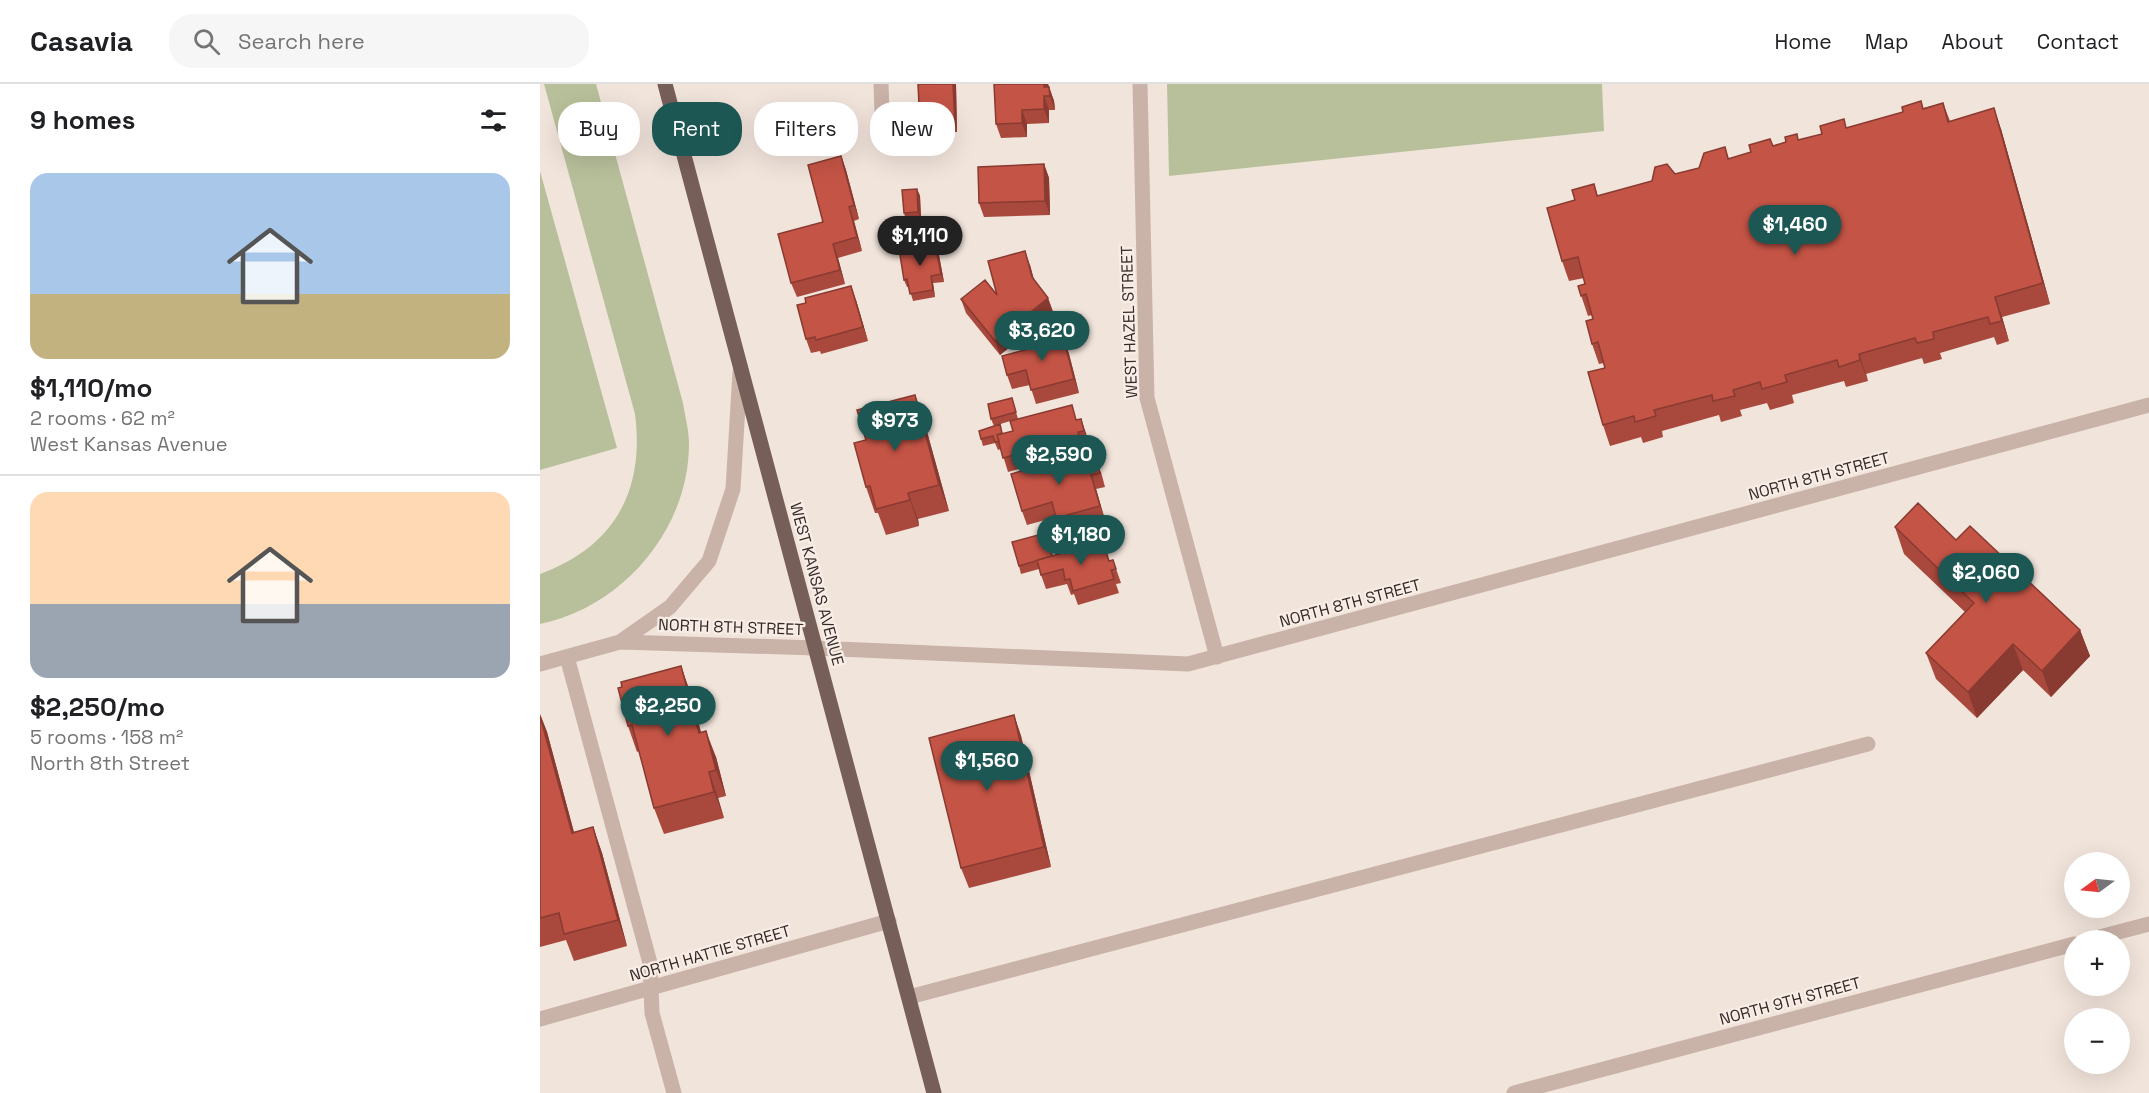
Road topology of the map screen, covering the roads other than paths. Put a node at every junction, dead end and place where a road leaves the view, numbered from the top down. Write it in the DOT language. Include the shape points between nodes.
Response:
graph roads {
  1 [pos="664,84"];
  2 [pos="881,84"];
  3 [pos="1140,84"];
  4 [pos="882,102"];
  5 [pos="740,366"];
  6 [pos="2149,405"];
  7 [pos="620,642"];
  8 [pos="815,648"];
  9 [pos="567,657"];
  10 [pos="1217,657"];
  11 [pos="540,664"];
  12 [pos="1868,744"];
  13 [pos="889,921"];
  14 [pos="2149,924"];
  15 [pos="2126,930"];
  16 [pos="2064,947"];
  17 [pos="651,988"];
  18 [pos="909,998"];
  19 [pos="540,1019"];
  20 [pos="674,1093"];
  21 [pos="934,1093"];
  22 [pos="1514,1093"];
  1 -- 5 [label="main road, WEST KANSAS AVENUE"];
  2 -- 4 [label="street"];
  3 -- 10 [label="street, WEST HAZEL STREET" via="1148,398"];
  5 -- 7 [label="street" via="733,489 709,561 670,607"];
  5 -- 8 [label="main road, WEST KANSAS AVENUE"];
  6 -- 10 [label="street, NORTH 8TH STREET"];
  7 -- 8 [label="street, NORTH 8TH STREET"];
  7 -- 9 [label="street, NORTH 8TH STREET"];
  8 -- 10 [label="street, NORTH 8TH STREET" via="1188,664"];
  8 -- 13 [label="main road, WEST KANSAS AVENUE"];
  9 -- 11 [label="street, NORTH 8TH STREET"];
  9 -- 17 [label="street" via="650,963"];
  12 -- 18 [label="street"];
  13 -- 17 [label="street, NORTH HATTIE STREET"];
  13 -- 18 [label="main road, WEST KANSAS AVENUE"];
  14 -- 15 [label="street"];
  16 -- 22 [label="street, NORTH 9TH STREET"];
  17 -- 19 [label="street, NORTH HATTIE STREET"];
  17 -- 20 [label="street" via="652,1012"];
  18 -- 21 [label="main road, WEST KANSAS AVENUE"];
}
